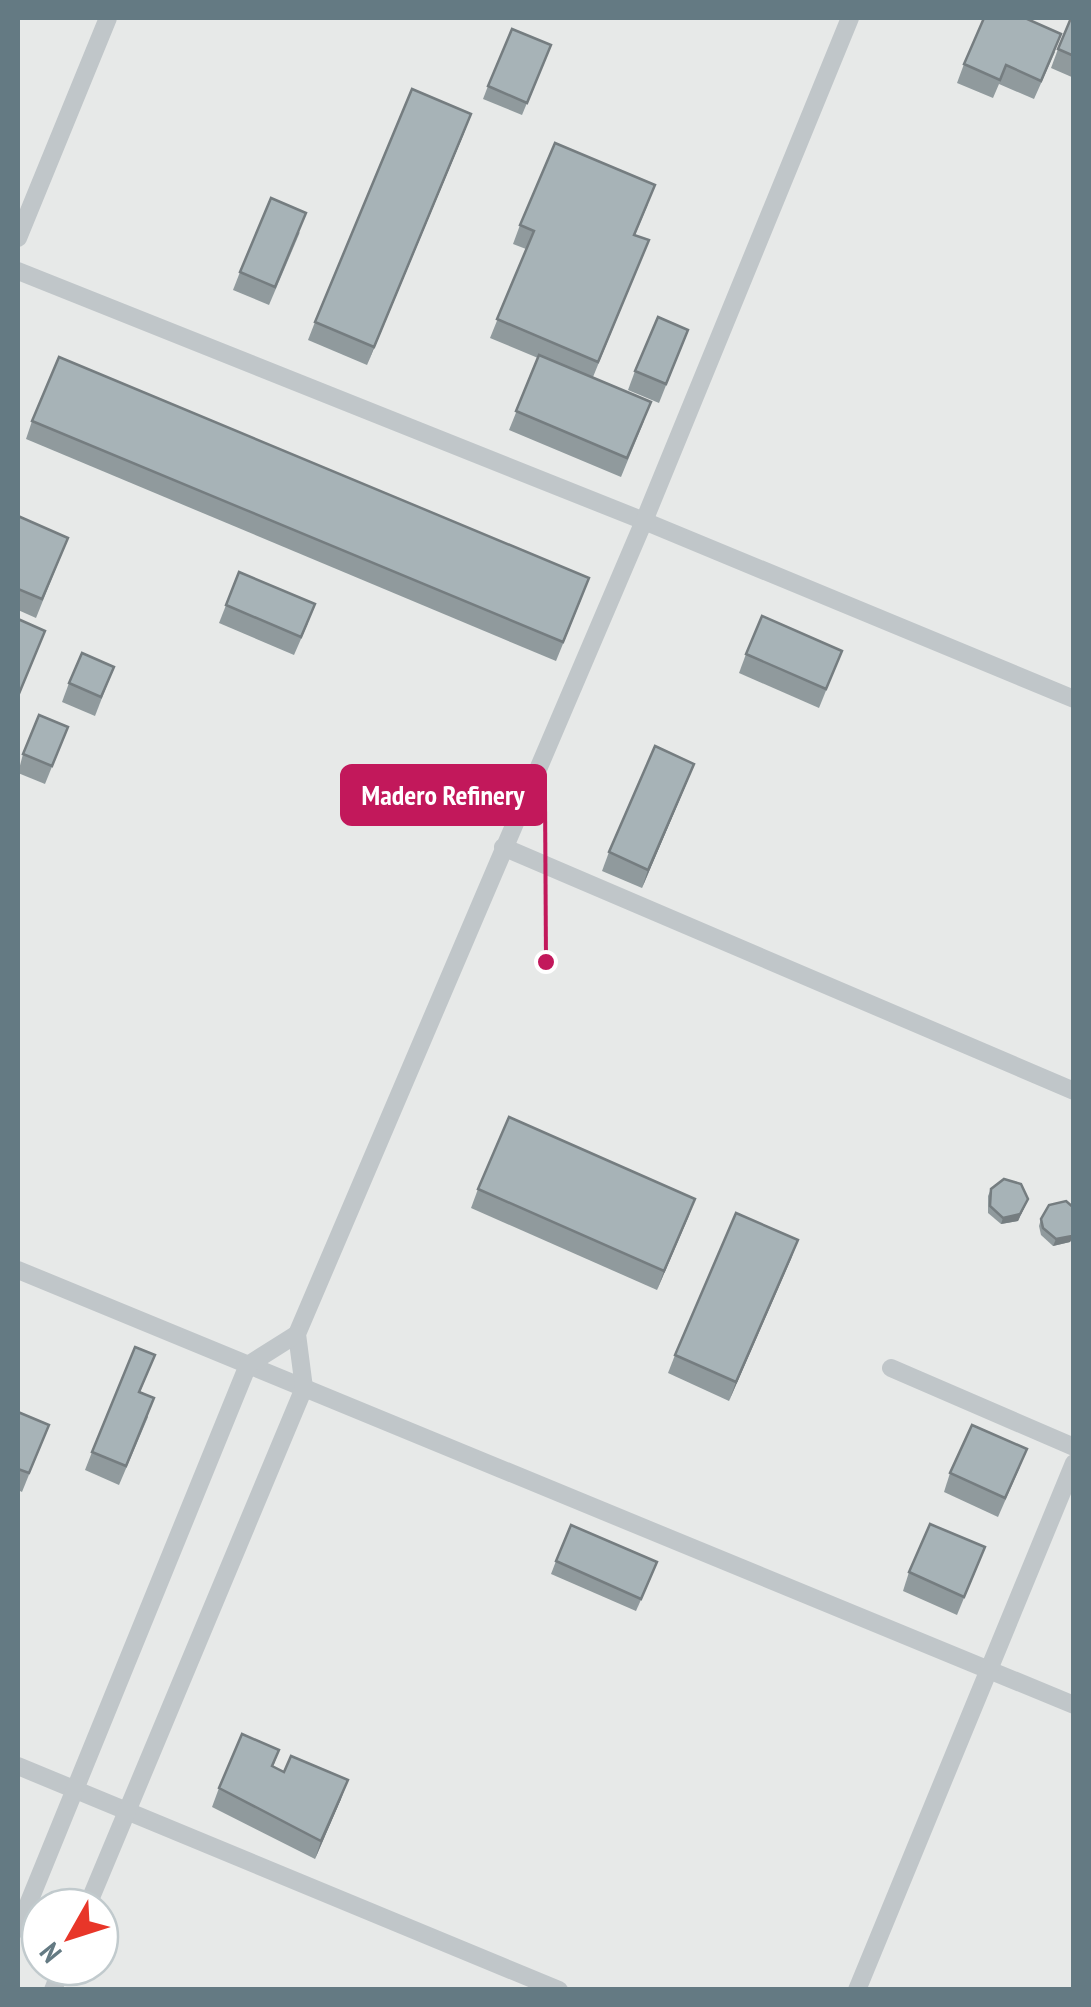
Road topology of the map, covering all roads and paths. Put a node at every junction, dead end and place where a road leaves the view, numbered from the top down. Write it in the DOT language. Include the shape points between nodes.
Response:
graph roads {
  1 [pos="108,18"];
  2 [pos="850,18"];
  3 [pos="18,238"];
  4 [pos="18,271"];
  5 [pos="644,521"];
  6 [pos="1074,699"];
  7 [pos="502,848"];
  8 [pos="1074,1091"];
  9 [pos="18,1270"];
  10 [pos="298,1334"];
  11 [pos="248,1364"];
  12 [pos="891,1368"];
  13 [pos="304,1388"];
  14 [pos="1074,1447"];
  15 [pos="1074,1463"];
  16 [pos="990,1668"];
  17 [pos="1074,1705"];
  18 [pos="18,1766"];
  19 [pos="74,1790"];
  20 [pos="127,1811"];
  21 [pos="95,1887"];
  22 [pos="18,1929"];
  23 [pos="560,1990"];
  24 [pos="857,1990"];
  1 -- 3 [label="lane"];
  2 -- 5 [label="lane"];
  4 -- 5 [label="lane"];
  5 -- 6 [label="lane"];
  5 -- 7 [label="lane"];
  7 -- 8 [label="lane"];
  7 -- 10 [label="lane"];
  9 -- 11 [label="lane"];
  10 -- 11 [label="lane"];
  10 -- 13 [label="lane"];
  11 -- 13 [label="lane"];
  11 -- 19 [label="lane"];
  12 -- 14 [label="lane"];
  13 -- 16 [label="lane"];
  13 -- 20 [label="lane"];
  15 -- 16 [label="lane"];
  16 -- 17 [label="lane"];
  16 -- 24 [label="lane"];
  18 -- 19 [label="lane"];
  19 -- 20 [label="lane"];
  19 -- 22 [label="lane"];
  20 -- 21 [label="lane"];
  20 -- 23 [label="lane"];
}
